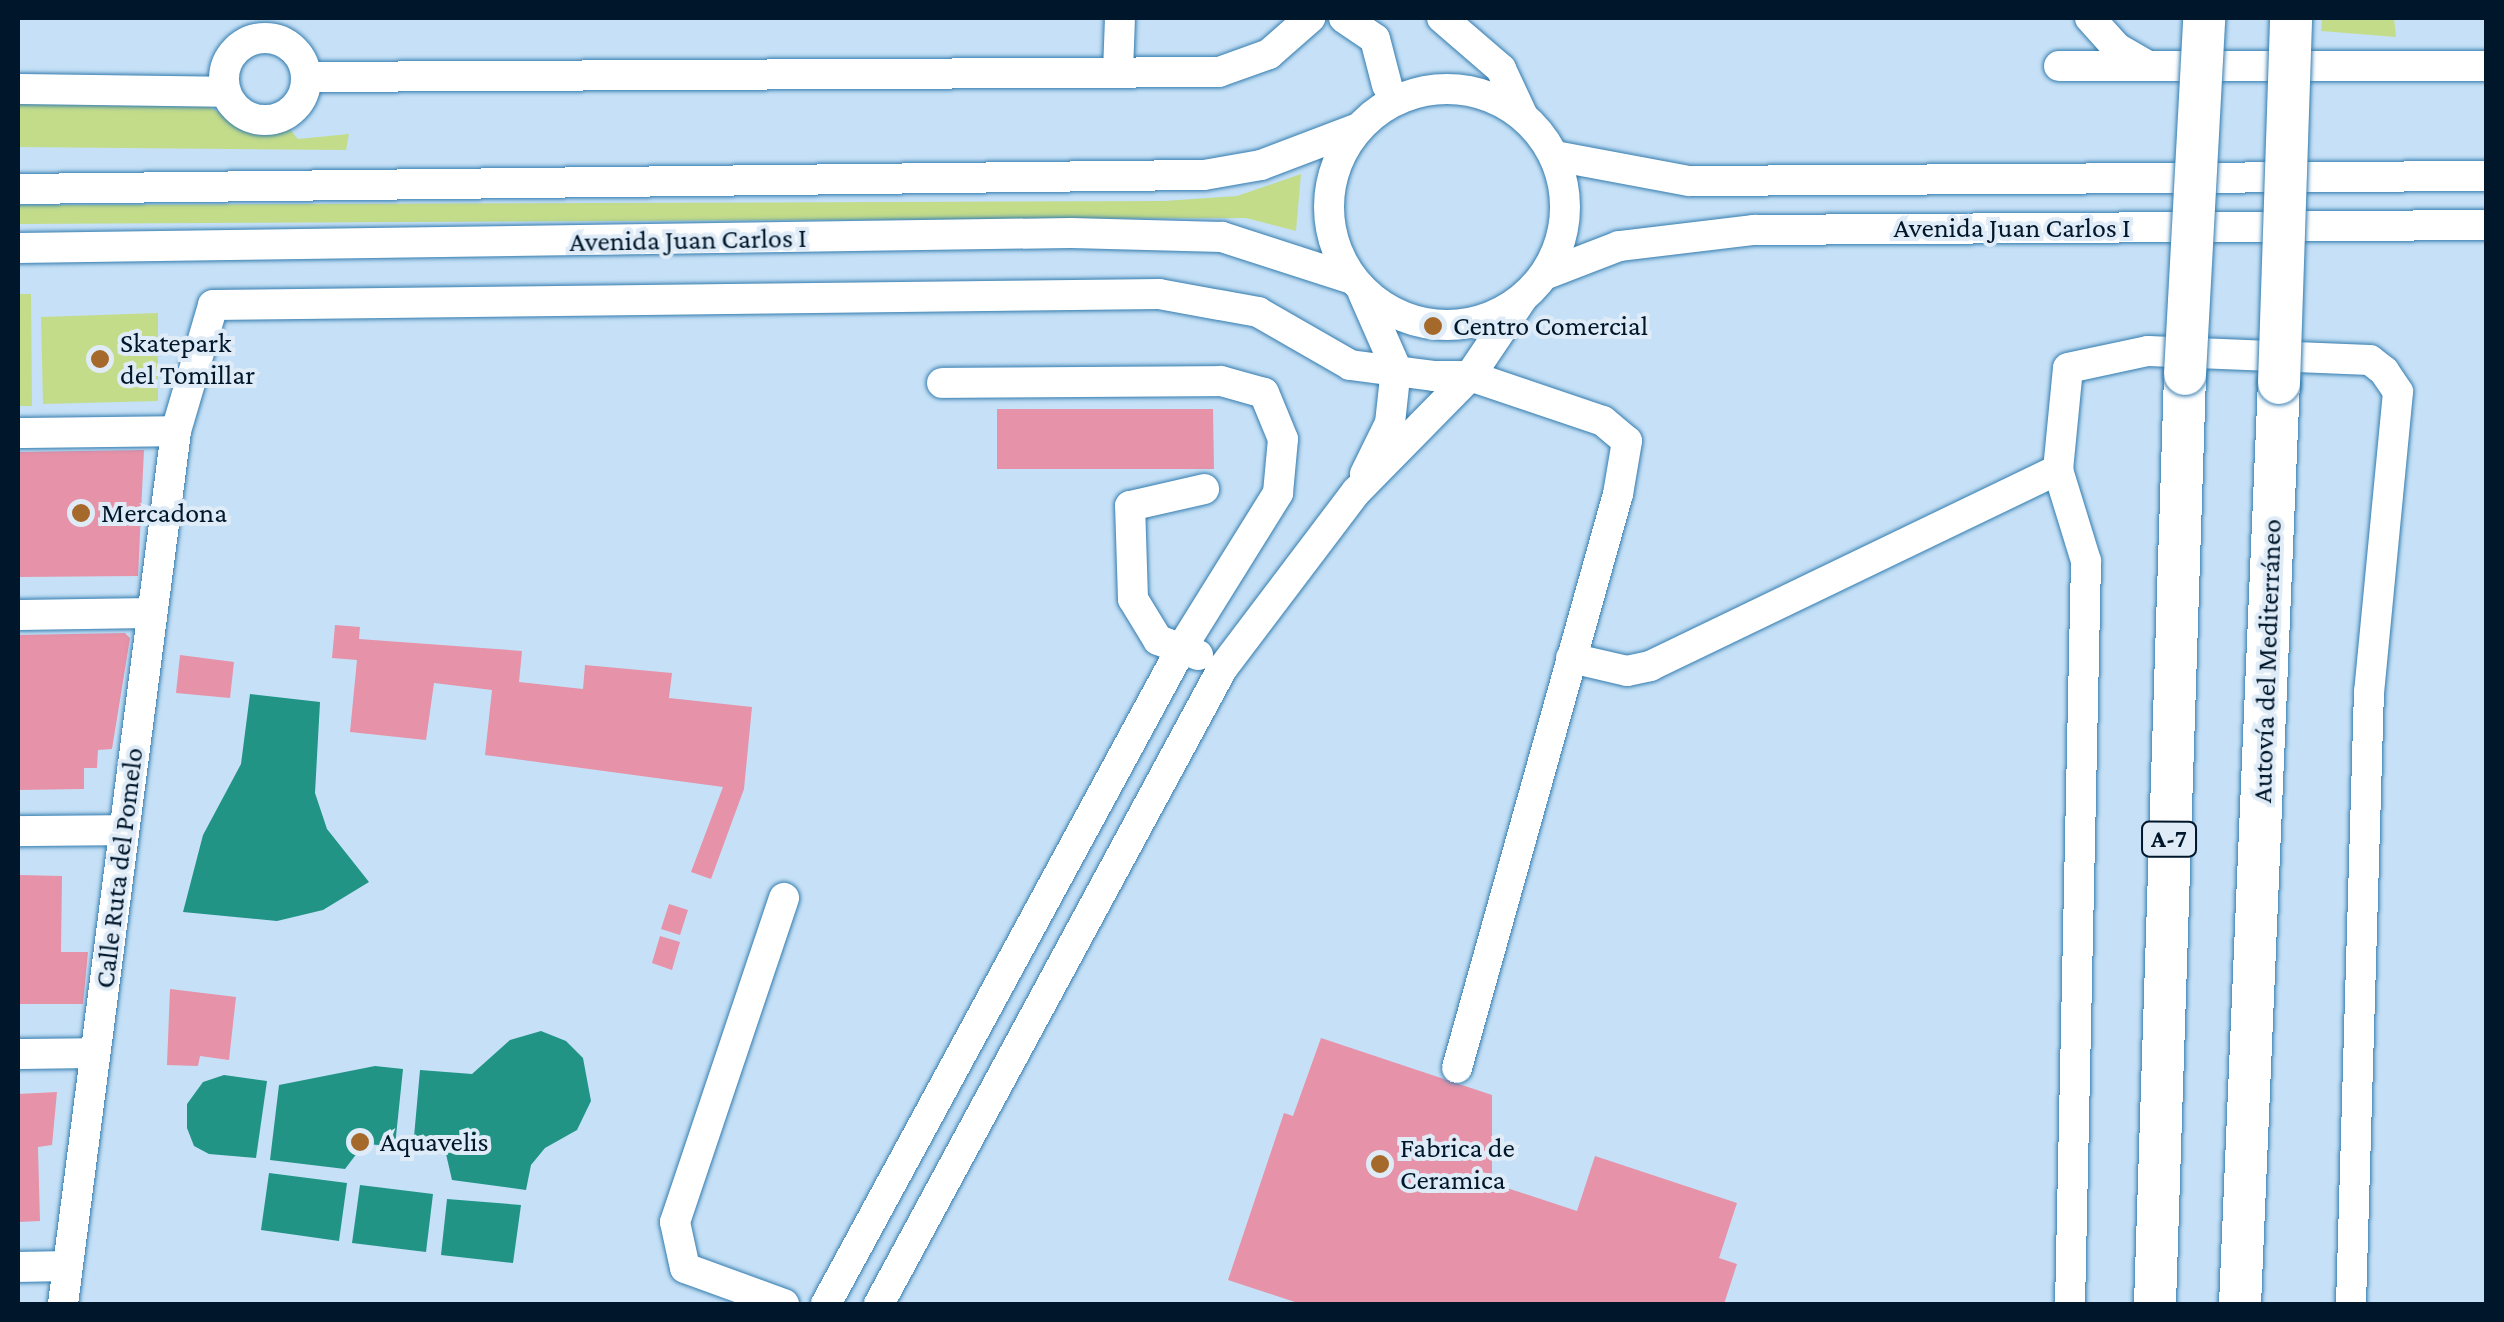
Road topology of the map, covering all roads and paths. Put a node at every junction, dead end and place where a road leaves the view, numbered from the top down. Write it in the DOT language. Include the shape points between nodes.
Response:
graph roads {
  1 [pos="1120,18"];
  2 [pos="1329,18"];
  3 [pos="1344,18"];
  4 [pos="1442,18"];
  5 [pos="2090,18"];
  6 [pos="2204,18"];
  7 [pos="2291,18"];
  8 [pos="1304,23"];
  9 [pos="261,28"];
  10 [pos="2058,66"];
  11 [pos="2150,66"];
  12 [pos="2486,66"];
  13 [pos="1118,72"];
  14 [pos="306,77"];
  15 [pos="1388,85"];
  16 [pos="18,88"];
  17 [pos="226,92"];
  18 [pos="1522,114"];
  19 [pos="1356,129"];
  20 [pos="1555,156"];
  21 [pos="2486,176"];
  22 [pos="18,189"];
  23 [pos="2486,224"];
  24 [pos="18,248"];
  25 [pos="1544,275"];
  26 [pos="1357,285"];
  27 [pos="1522,299"];
  28 [pos="1396,368"];
  29 [pos="1470,376"];
  30 [pos="942,383"];
  31 [pos="176,431"];
  32 [pos="18,434"];
  33 [pos="2058,470"];
  34 [pos="1204,489"];
  35 [pos="1356,492"];
  36 [pos="152,613"];
  37 [pos="18,615"];
  38 [pos="1181,649"];
  39 [pos="1571,658"];
  40 [pos="1222,669"];
  41 [pos="124,830"];
  42 [pos="18,831"];
  43 [pos="784,898"];
  44 [pos="95,1053"];
  45 [pos="18,1054"];
  46 [pos="1457,1068"];
  47 [pos="68,1266"];
  48 [pos="18,1267"];
  49 [pos="62,1304"];
  50 [pos="784,1304"];
  51 [pos="826,1304"];
  52 [pos="879,1304"];
  53 [pos="2070,1304"];
  54 [pos="2155,1304"];
  55 [pos="2240,1304"];
  56 [pos="2351,1304"];
  1 -- 13 [label="street"];
  2 -- 8 [label="street"];
  3 -- 15 [label="street" via="1374,39"];
  4 -- 18 [label="street" via="1501,69"];
  5 -- 11 [label="street" via="2117,48"];
  6 -- 54 [label="highway, A-7, bridge" via="2185,374"];
  7 -- 55 [label="highway, Autovía del Mediterráneo, bridge"];
  8 -- 13 [label="street" via="1269,54 1219,72"];
  9 -- 14 [label="street" via="294,49"];
  9 -- 17 [label="street" via="233,52"];
  10 -- 11 [label="street"];
  11 -- 12 [label="street"];
  13 -- 14 [label="street"];
  14 -- 17 [label="street" via="301,100 277,119 246,116"];
  16 -- 17 [label="street"];
  18 -- 19 [label="street" via="1451,87 1406,95"];
  18 -- 20 [label="street"];
  19 -- 22 [label="street" via="1261,166 1072,180"];
  19 -- 26 [label="street" via="1340,153 1328,195 1331,234"];
  20 -- 21 [label="street" via="1689,181"];
  20 -- 25 [label="street" via="1566,212"];
  23 -- 25 [label="street, Avenida Juan Carlos I" via="1754,230 1619,246"];
  24 -- 26 [label="street, Avenida Juan Carlos I" via="1071,233 1222,237"];
  25 -- 27 [label="street"];
  26 -- 27 [label="street" via="1394,314 1433,326 1479,322"];
  26 -- 28 [label="street"];
  27 -- 29 [label="street"];
  28 -- 29 [label="street"];
  28 -- 31 [label="street, Calle Ruta del Pomelo" via="1350,365 1258,312 1158,294 212,304"];
  28 -- 35 [label="street" via="1390,423"];
  29 -- 35 [label="street"];
  29 -- 39 [label="street" via="1602,421 1626,441 1618,494"];
  30 -- 38 [label="street" via="1221,381 1264,393 1283,439 1278,493"];
  31 -- 32 [label="street"];
  31 -- 36 [label="street, Calle Ruta del Pomelo"];
  33 -- 39 [label="street" via="1650,666 1627,672"];
  33 -- 53 [label="street" via="2086,561"];
  33 -- 56 [label="street" via="2068,368 2148,350 2370,360 2398,392 2370,691"];
  34 -- 38 [label="street" via="1130,506 1133,599 1158,640"];
  35 -- 40 [label="street"];
  36 -- 37 [label="street"];
  36 -- 41 [label="street, Calle Ruta del Pomelo"];
  38 -- 40 [label="street"];
  38 -- 51 [label="street"];
  39 -- 46 [label="street"];
  40 -- 52 [label="street"];
  41 -- 42 [label="street"];
  41 -- 44 [label="street, Calle Ruta del Pomelo"];
  43 -- 50 [label="street" via="675,1222 685,1268"];
  44 -- 45 [label="street"];
  44 -- 47 [label="street, Calle Ruta del Pomelo"];
  47 -- 48 [label="street"];
  47 -- 49 [label="street, Calle Ruta del Pomelo"];
}
